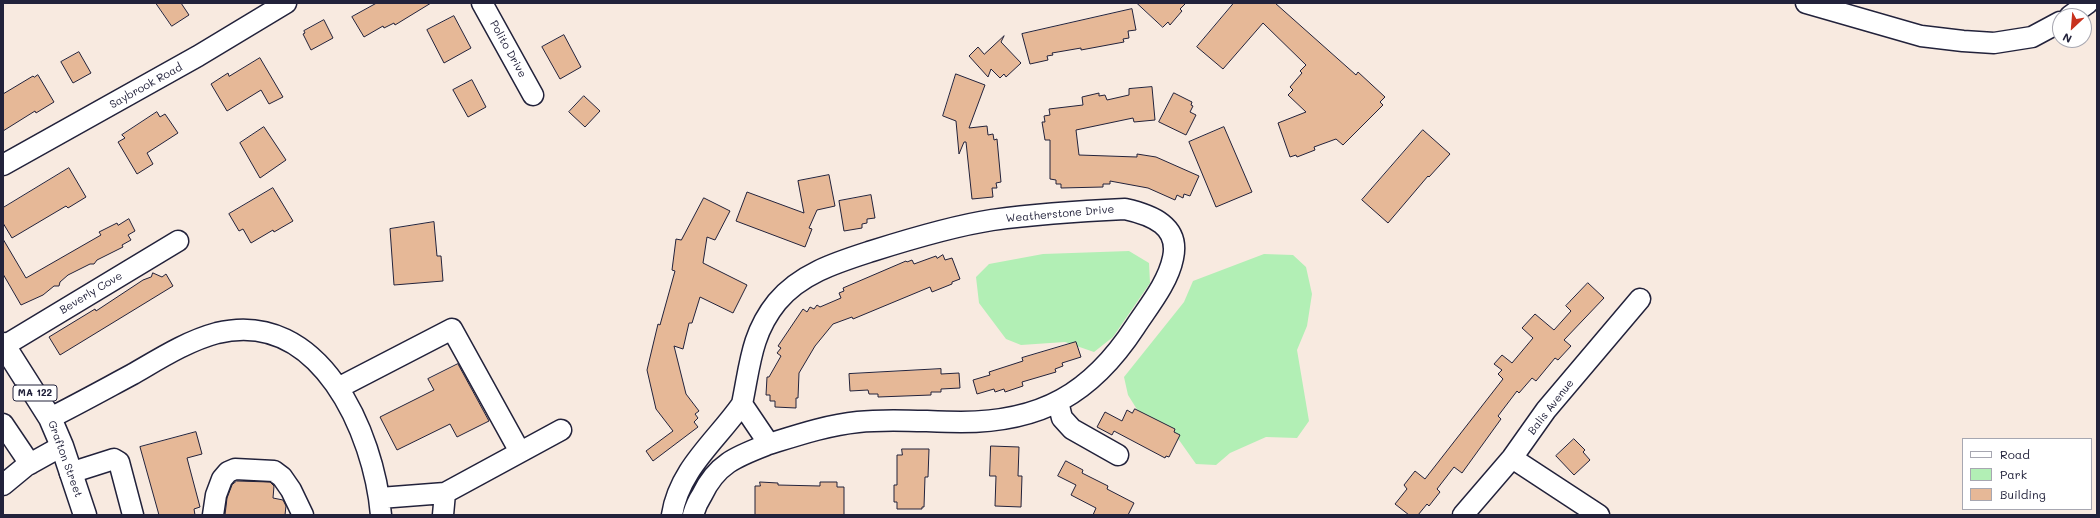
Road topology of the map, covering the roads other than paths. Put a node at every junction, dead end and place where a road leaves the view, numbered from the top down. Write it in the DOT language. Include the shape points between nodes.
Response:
graph roads {
  1 [pos="286,3"];
  2 [pos="482,3"];
  3 [pos="1806,3"];
  4 [pos="2052,26"];
  5 [pos="533,95"];
  6 [pos="3,165"];
  7 [pos="178,241"];
  8 [pos="1640,299"];
  9 [pos="4,345"];
  10 [pos="338,388"];
  11 [pos="1058,402"];
  12 [pos="742,404"];
  13 [pos="50,418"];
  14 [pos="3,424"];
  15 [pos="561,430"];
  16 [pos="769,444"];
  17 [pos="62,446"];
  18 [pos="520,452"];
  19 [pos="1118,455"];
  20 [pos="1512,458"];
  21 [pos="30,464"];
  22 [pos="70,473"];
  23 [pos="3,485"];
  24 [pos="445,493"];
  25 [pos="380,507"];
  26 [pos="85,515"];
  27 [pos="133,515"];
  28 [pos="213,515"];
  29 [pos="303,515"];
  30 [pos="443,515"];
  31 [pos="672,515"];
  32 [pos="694,515"];
  33 [pos="1463,515"];
  34 [pos="1599,515"];
  1 -- 6 [label="street, Saybrook Road" via="198,56"];
  2 -- 5 [label="street, Polito Drive"];
  3 -- 4 [label="street" via="1921,36 1963,41 1994,43 2032,37"];
  7 -- 9 [label="street, Beverly Cove"];
  8 -- 20 [label="street, Balis Avenue" via="1546,410"];
  9 -- 13 [label="highway, Grafton Street / MA 122"];
  10 -- 13 [label="street" via="316,361 290,342 261,332 232,331 203,337"];
  10 -- 18 [label="street" via="452,329"];
  10 -- 25 [label="street" via="367,448 377,480"];
  11 -- 12 [label="street, Weatherstone Drive" via="1091,380 1111,359 1133,330 1166,277 1172,264 1174,239 1162,223 1140,212 1125,209 991,220 905,240 830,265 790,289 768,315 758,332 751,354"];
  11 -- 16 [label="street, Weatherstone Drive" via="1026,415 1008,419 962,422 858,422 800,434"];
  11 -- 19 [label="street" via="1062,418 1072,429"];
  12 -- 16 [label="street"];
  12 -- 31 [label="street, Weatherstone Drive" via="678,489"];
  13 -- 17 [label="highway, Grafton Street / MA 122"];
  14 -- 21 [label="street"];
  15 -- 18 [label="street"];
  16 -- 32 [label="street, Weatherstone Drive" via="724,464 704,489"];
  17 -- 21 [label="street"];
  17 -- 22 [label="highway, Grafton Street / MA 122"];
  18 -- 24 [label="street"];
  20 -- 33 [label="street, Balis Avenue"];
  20 -- 34 [label="street"];
  21 -- 23 [label="street"];
  22 -- 26 [label="highway, Grafton Street / MA 122"];
  22 -- 27 [label="street" via="114,459 119,462"];
  24 -- 25 [label="street"];
  24 -- 30 [label="street"];
  28 -- 29 [label="street" via="222,479 235,469 274,471 291,490"];
}
